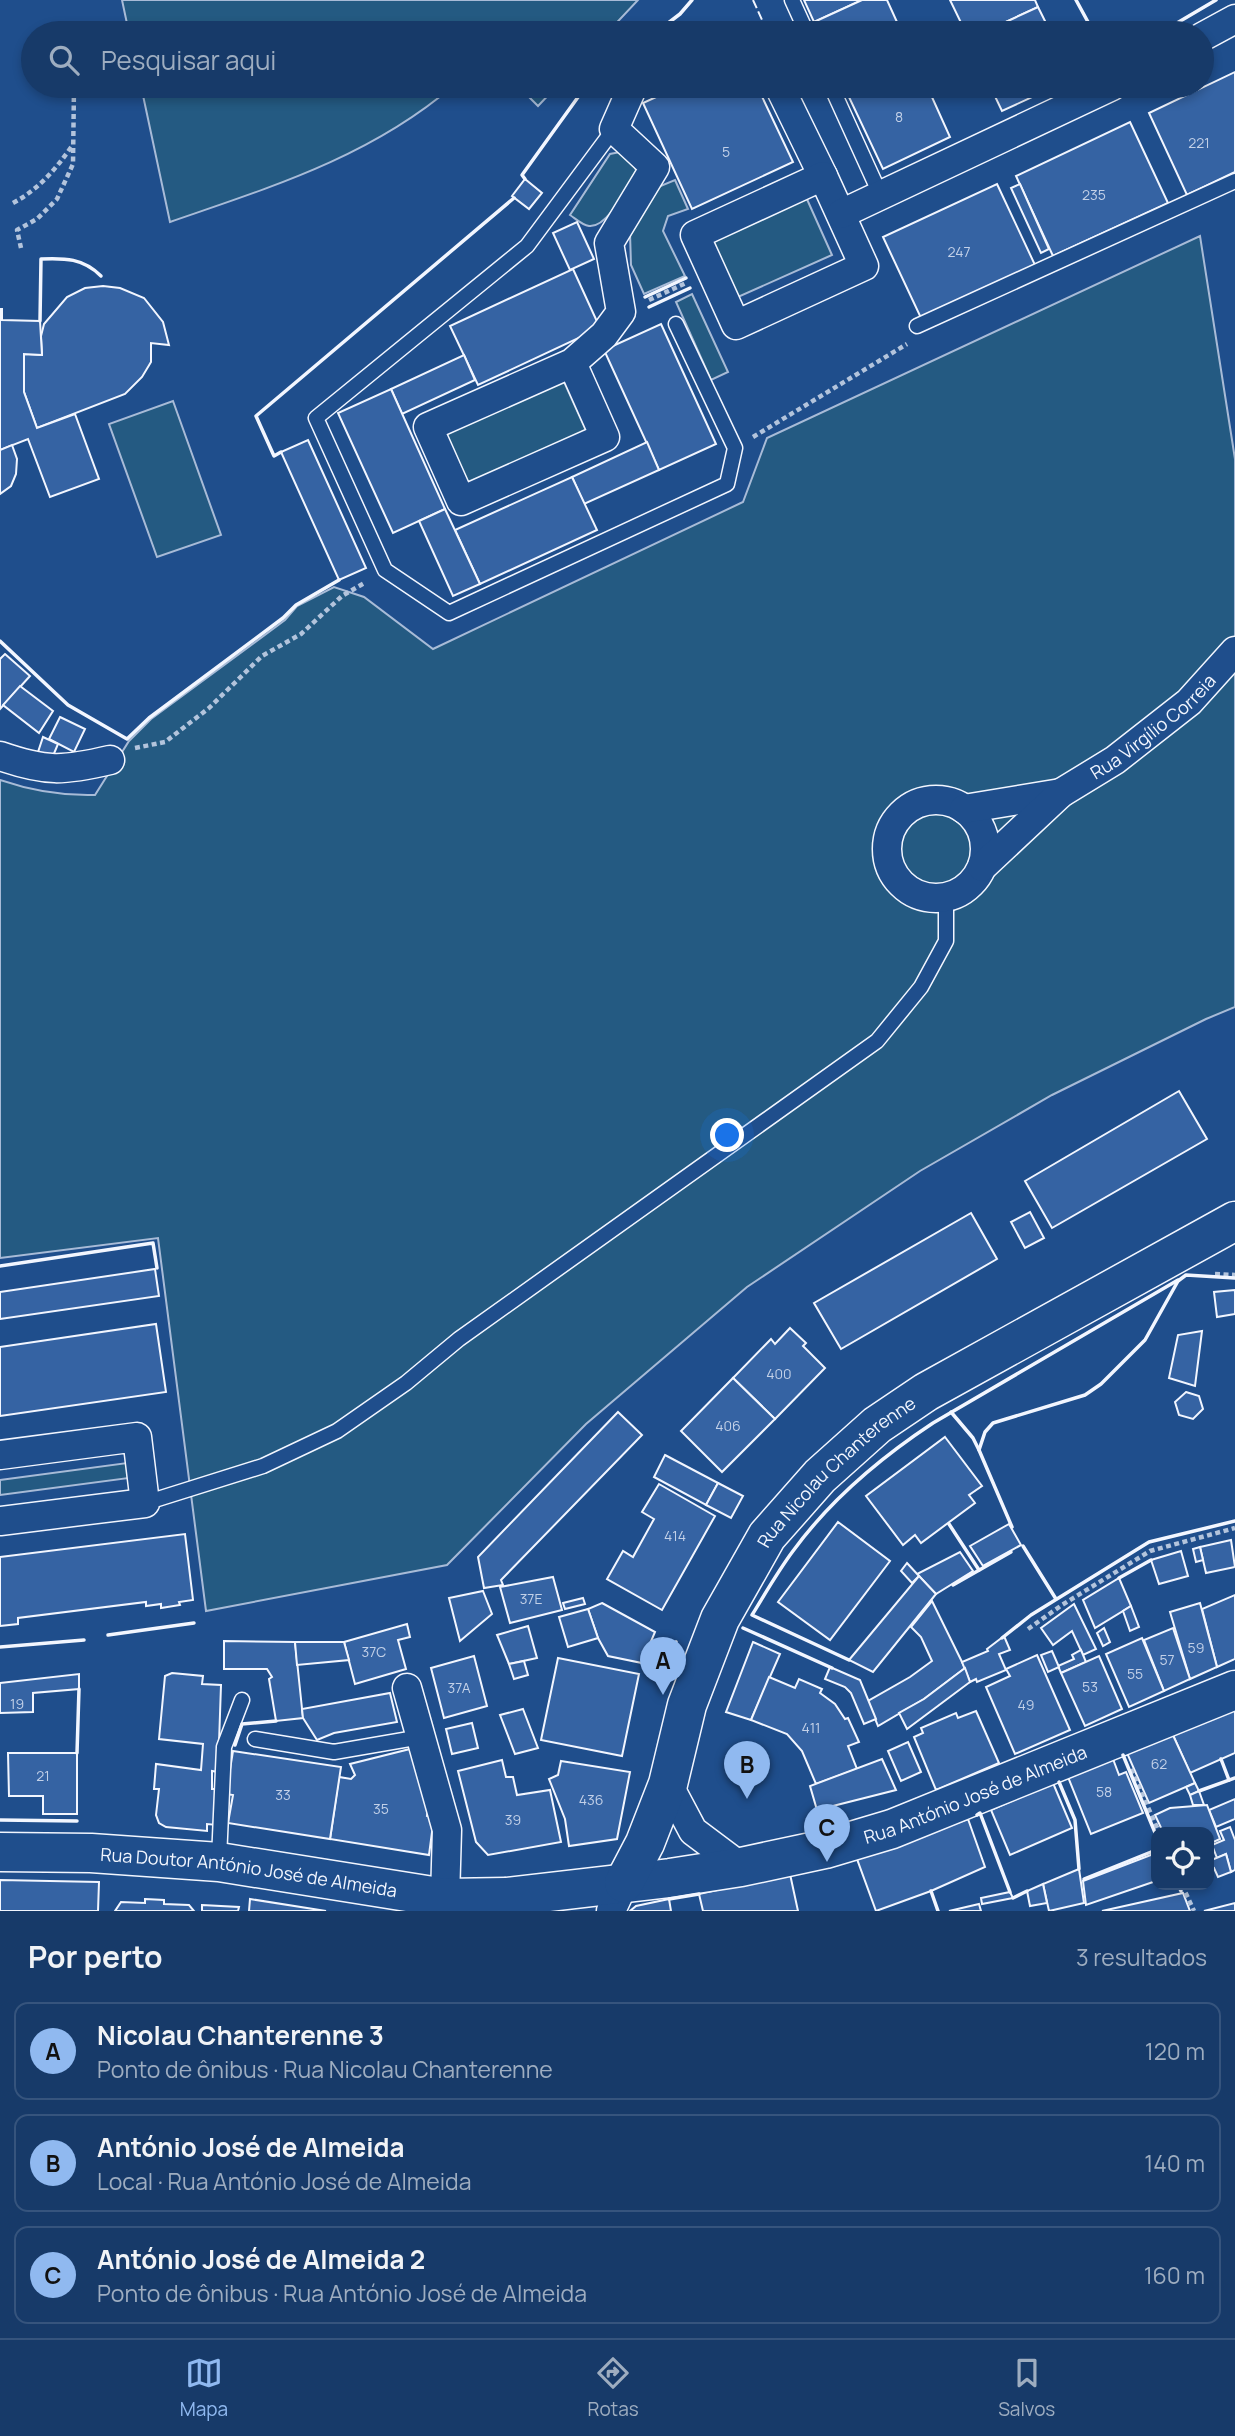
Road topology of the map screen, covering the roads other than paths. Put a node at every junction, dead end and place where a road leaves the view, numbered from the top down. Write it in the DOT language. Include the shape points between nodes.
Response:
graph roads {
  1 [pos="792,0"];
  2 [pos="1235,19"];
  3 [pos="802,21"];
  4 [pos="1214,30"];
  5 [pos="627,98"];
  6 [pos="785,98"];
  7 [pos="836,98"];
  8 [pos="1087,98"];
  9 [pos="614,129"];
  10 [pos="823,176"];
  11 [pos="1235,181"];
  12 [pos="881,196"];
  13 [pos="841,215"];
  14 [pos="676,324"];
  15 [pos="917,326"];
  16 [pos="572,363"];
  17 [pos="1235,651"];
  18 [pos="0,756"];
  19 [pos="110,761"];
  20 [pos="1061,793"];
  21 [pos="964,808"];
  22 [pos="982,867"];
  23 [pos="946,898"];
  24 [pos="1235,1221"];
  25 [pos="0,1455"];
  26 [pos="145,1503"];
  27 [pos="0,1521"];
  28 [pos="407,1688"];
  29 [pos="1235,1690"];
  30 [pos="242,1700"];
  31 [pos="421,1737"];
  32 [pos="255,1739"];
  33 [pos="668,1784"];
  34 [pos="0,1852"];
  35 [pos="219,1862"];
  36 [pos="741,1867"];
  37 [pos="618,1897"];
  38 [pos="445,1898"];
  1 -- 3 [label="lane"];
  2 -- 4 [label="street"];
  5 -- 9 [label="street"];
  6 -- 10 [label="street"];
  7 -- 12 [label="lane"];
  8 -- 12 [label="street"];
  9 -- 14 [label="lane" via="527,246 316,418 385,570 449,613 727,484 734,448"];
  9 -- 16 [label="street" via="655,167 609,243 621,312 604,335"];
  10 -- 13 [label="street"];
  10 -- 13 [label="street" via="695,234 736,325 864,266"];
  11 -- 15 [label="lane"];
  12 -- 13 [label="street"];
  16 -- 16 [label="street" via="428,427 461,501 605,437"];
  17 -- 20 [label="street, Rua Virgílio Correia" via="1189,702 1115,760"];
  18 -- 19 [label="street" via="54,770"];
  20 -- 21 [label="street, Rua Virgílio Correia"];
  20 -- 22 [label="street, Rua Virgílio Correia"];
  21 -- 22 [label="street" via="983,834"];
  21 -- 23 [label="street, Rua Virgílio Correia" via="934,800 918,804 904,812 888,839 892,871 901,884 930,898"];
  22 -- 23 [label="street, Rua Virgílio Correia" via="974,881"];
  23 -- 26 [label="lane" via="946,941 921,987 877,1041 337,1431 263,1466"];
  24 -- 33 [label="street, Rua Nicolau Chanterenne" via="926,1392 877,1425 820,1476 767,1536 720,1619 687,1705"];
  25 -- 26 [label="street" via="137,1437"];
  26 -- 27 [label="street"];
  28 -- 31 [label="street"];
  29 -- 36 [label="street, Rua António José de Almeida" via="892,1829"];
  30 -- 35 [label="lane" via="224,1747"];
  31 -- 32 [label="lane" via="334,1752"];
  31 -- 38 [label="street" via="447,1830"];
  33 -- 36 [label="street" via="693,1831"];
  33 -- 37 [label="street, Rua Nicolau Chanterenne"];
  34 -- 35 [label="street, Rua Doutor António José de Almeida"];
  35 -- 38 [label="street, Rua Doutor António José de Almeida"];
  36 -- 37 [label="street, Rua António José de Almeida"];
  37 -- 38 [label="street, Rua Doutor António José de Almeida"];
}
